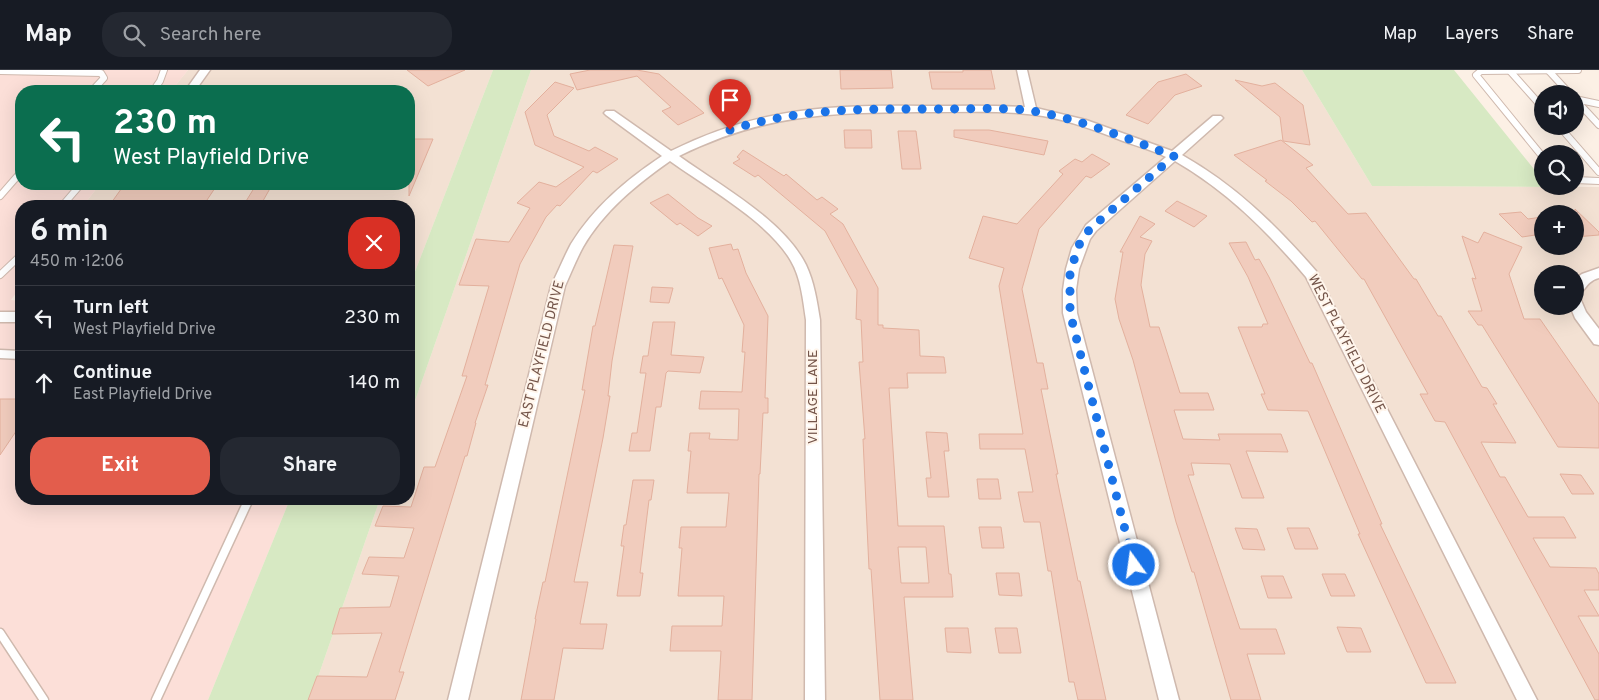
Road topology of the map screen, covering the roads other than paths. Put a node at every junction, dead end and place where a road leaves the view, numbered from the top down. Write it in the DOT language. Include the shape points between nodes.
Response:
graph roads {
  1 [pos="164,70"];
  2 [pos="206,70"];
  3 [pos="1022,70"];
  4 [pos="1548,70"];
  5 [pos="1578,70"];
  6 [pos="0,71"];
  7 [pos="1510,71"];
  8 [pos="98,85"];
  9 [pos="157,85"];
  10 [pos="195,85"];
  11 [pos="1562,85"];
  12 [pos="1534,99"];
  13 [pos="1584,101"];
  14 [pos="1599,104"];
  15 [pos="892,109"];
  16 [pos="1584,109"];
  17 [pos="1031,111"];
  18 [pos="610,113"];
  19 [pos="1217,118"];
  20 [pos="1599,125"];
  21 [pos="1567,135"];
  22 [pos="1534,146"];
  23 [pos="671,156"];
  24 [pos="1174,156"];
  25 [pos="1599,172"];
  26 [pos="15,179"];
  27 [pos="1584,180"];
  28 [pos="1599,181"];
  29 [pos="76,190"];
  30 [pos="0,196"];
  31 [pos="67,200"];
  32 [pos="15,261"];
  33 [pos="1599,273"];
  34 [pos="0,276"];
  35 [pos="1584,279"];
  36 [pos="1581,315"];
  37 [pos="0,317"];
  38 [pos="15,317"];
  39 [pos="1599,340"];
  40 [pos="0,354"];
  41 [pos="15,355"];
  42 [pos="246,505"];
  43 [pos="0,633"];
  44 [pos="44,700"];
  45 [pos="156,700"];
  46 [pos="458,700"];
  47 [pos="815,700"];
  48 [pos="1169,700"];
  49 [pos="1527,700"];
  1 -- 9 [label="lane"];
  2 -- 10 [label="street"];
  3 -- 17 [label="street"];
  4 -- 5 [label="lane"];
  4 -- 7 [label="lane"];
  4 -- 11 [label="lane"];
  6 -- 8 [label="lane" via="100,73 104,78"];
  7 -- 12 [label="lane"];
  7 -- 22 [label="lane" via="1481,71 1476,75"];
  13 -- 14 [label="lane"];
  15 -- 17 [label="street, WEST PLAYFIELD DRIVE"];
  15 -- 23 [label="street, EAST PLAYFIELD DRIVE" via="831,110 768,119 706,138"];
  16 -- 20 [label="lane"];
  17 -- 24 [label="street, WEST PLAYFIELD DRIVE" via="1073,120"];
  18 -- 23 [label="street, VILLAGE LANE"];
  19 -- 24 [label="street"];
  21 -- 25 [label="lane"];
  23 -- 46 [label="street, EAST PLAYFIELD DRIVE" via="636,178 605,206 589,225 564,270"];
  23 -- 47 [label="street, VILLAGE LANE" via="759,219 786,244 796,259 810,297 813,320"];
  24 -- 48 [label="street" via="1091,228 1074,256 1068,294 1070,313"];
  24 -- 49 [label="street, WEST PLAYFIELD DRIVE" via="1240,198 1279,235 1312,274"];
  26 -- 30 [label="lane"];
  27 -- 28 [label="lane"];
  29 -- 31 [label="lane"];
  32 -- 34 [label="lane"];
  33 -- 35 [label="street"];
  36 -- 39 [label="street"];
  37 -- 38 [label="street"];
  40 -- 41 [label="lane"];
  42 -- 45 [label="lane"];
  43 -- 44 [label="lane"];
}
